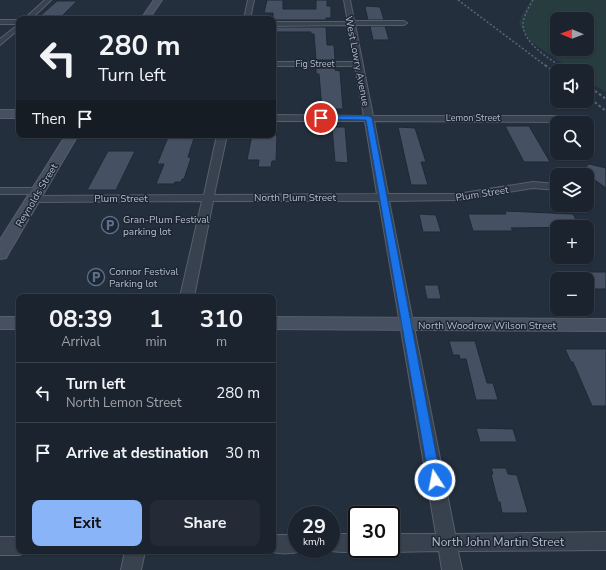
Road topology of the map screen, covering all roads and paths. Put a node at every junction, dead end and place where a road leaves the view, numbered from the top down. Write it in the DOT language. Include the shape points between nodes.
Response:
graph roads {
  1 [pos="48,0"];
  2 [pos="158,0"];
  3 [pos="251,0"];
  4 [pos="347,0"];
  5 [pos="30,16"];
  6 [pos="147,16"];
  7 [pos="248,16"];
  8 [pos="0,22"];
  9 [pos="16,22"];
  10 [pos="350,23"];
  11 [pos="404,23"];
  12 [pos="276,24"];
  13 [pos="16,29"];
  14 [pos="0,44"];
  15 [pos="276,64"];
  16 [pos="358,64"];
  17 [pos="0,114"];
  18 [pos="16,114"];
  19 [pos="276,118"];
  20 [pos="369,118"];
  21 [pos="550,119"];
  22 [pos="70,138"];
  23 [pos="221,138"];
  24 [pos="550,186"];
  25 [pos="0,191"];
  26 [pos="36,195"];
  27 [pos="382,197"];
  28 [pos="208,198"];
  29 [pos="0,254"];
  30 [pos="188,294"];
  31 [pos="0,323"];
  32 [pos="16,323"];
  33 [pos="276,323"];
  34 [pos="405,324"];
  35 [pos="606,325"];
  36 [pos="447,542"];
  37 [pos="606,542"];
  38 [pos="400,543"];
  39 [pos="276,544"];
  40 [pos="288,544"];
  41 [pos="0,546"];
  42 [pos="16,546"];
  43 [pos="134,554"];
  44 [pos="131,570"];
  45 [pos="452,570"];
  1 -- 5 [label="street"];
  2 -- 6 [label="main road"];
  3 -- 7 [label="street"];
  4 -- 10 [label="street, West Lowry Avenue"];
  8 -- 9 [label="street"];
  10 -- 11 [label="street"];
  10 -- 12 [label="street"];
  10 -- 16 [label="street, West Lowry Avenue"];
  13 -- 14 [label="street"];
  15 -- 16 [label="street, Fig Street"];
  16 -- 20 [label="street, West Lowry Avenue"];
  17 -- 18 [label="main road"];
  19 -- 20 [label="street, Lemon Street"];
  20 -- 21 [label="street, Lemon Street"];
  20 -- 27 [label="street, West Lowry Avenue"];
  22 -- 26 [label="main road, Reynolds Street"];
  23 -- 28 [label="street"];
  24 -- 27 [label="street, Plum Street" via="533,185 456,197"];
  25 -- 26 [label="street, Plum Street"];
  26 -- 28 [label="street, Plum Street"];
  26 -- 29 [label="main road, Reynolds Street"];
  27 -- 28 [label="street, North Plum Street"];
  27 -- 34 [label="street, West Lowry Avenue"];
  28 -- 30 [label="street"];
  31 -- 32 [label="main road"];
  33 -- 34 [label="main road, North Woodrow Wilson Street"];
  34 -- 35 [label="main road, North Woodrow Wilson Street"];
  34 -- 36 [label="street, West Lowry Avenue"];
  36 -- 37 [label="street, North John Martin Street"];
  36 -- 38 [label="street, North John Martin Street"];
  36 -- 45 [label="street, West Lowry Avenue"];
  39 -- 40 [label="street"];
  41 -- 42 [label="street"];
  43 -- 44 [label="street"];
}
